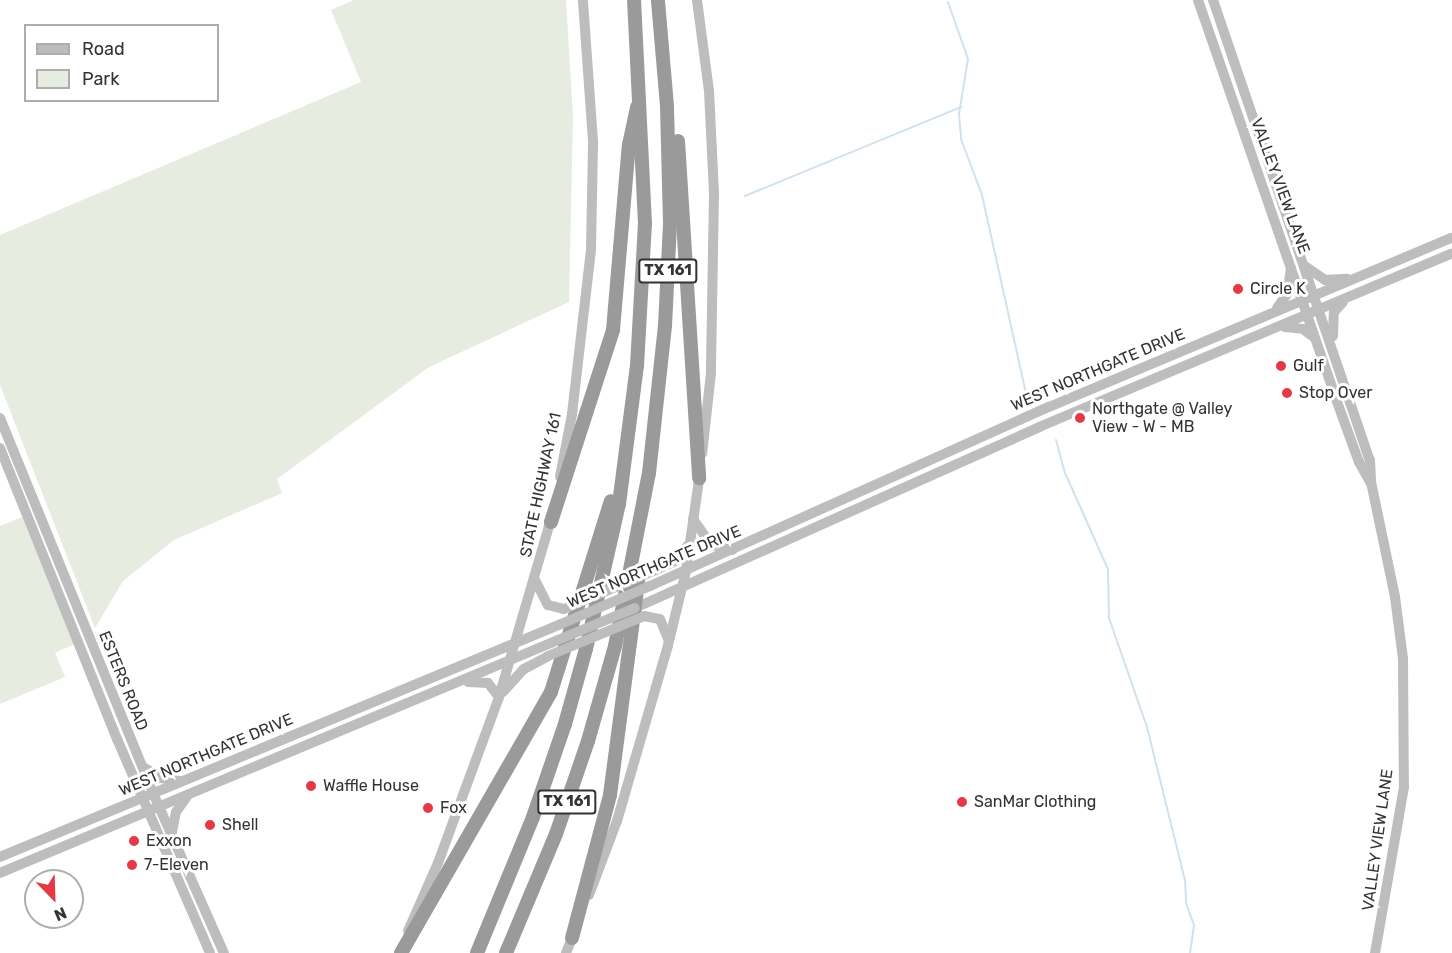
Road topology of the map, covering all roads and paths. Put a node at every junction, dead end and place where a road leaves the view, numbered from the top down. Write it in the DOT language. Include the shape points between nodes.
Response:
graph roads {
  1 [pos="583,0"];
  2 [pos="634,0"];
  3 [pos="658,0"];
  4 [pos="697,0"];
  5 [pos="1198,0"];
  6 [pos="1213,0"];
  7 [pos="665,68"];
  8 [pos="641,87"];
  9 [pos="1452,238"];
  10 [pos="1452,253"];
  11 [pos="1292,265"];
  12 [pos="1305,266"];
  13 [pos="1356,278"];
  14 [pos="1315,294"];
  15 [pos="1304,299"];
  16 [pos="1346,299"];
  17 [pos="1320,310"];
  18 [pos="1274,311"];
  19 [pos="1309,315"];
  20 [pos="1258,334"];
  21 [pos="1315,338"];
  22 [pos="1335,352"];
  23 [pos="1118,377"];
  24 [pos="1123,390"];
  25 [pos="0,418"];
  26 [pos="0,448"];
  27 [pos="625,458"];
  28 [pos="699,477"];
  29 [pos="1371,482"];
  30 [pos="642,513"];
  31 [pos="693,519"];
  32 [pos="551,522"];
  33 [pos="690,544"];
  34 [pos="732,550"];
  35 [pos="686,571"];
  36 [pos="535,580"];
  37 [pos="682,589"];
  38 [pos="517,642"];
  39 [pos="668,645"];
  40 [pos="510,660"];
  41 [pos="458,682"];
  42 [pos="499,697"];
  43 [pos="266,746"];
  44 [pos="271,757"];
  45 [pos="142,765"];
  46 [pos="181,782"];
  47 [pos="189,794"];
  48 [pos="148,795"];
  49 [pos="154,809"];
  50 [pos="172,838"];
  51 [pos="4,856"];
  52 [pos="18,866"];
  53 [pos="0,873"];
  54 [pos="572,938"];
  55 [pos="210,953"];
  56 [pos="224,953"];
  57 [pos="399,953"];
  58 [pos="477,953"];
  59 [pos="506,953"];
  60 [pos="566,953"];
  61 [pos="1375,953"];
  1 -- 32 [label="main road, STATE HIGHWAY 161" via="593,141 591,249 572,414"];
  2 -- 8 [label="highway, TX 161"];
  3 -- 7 [label="highway, TX 161"];
  4 -- 28 [label="main road" via="708,91 715,283 711,373"];
  5 -- 11 [label="main road, VALLEY VIEW LANE"];
  6 -- 12 [label="main road, VALLEY VIEW LANE"];
  7 -- 28 [label="highway" via="678,146"];
  7 -- 30 [label="highway, TX 161" via="669,268 656,425"];
  8 -- 27 [label="highway, TX 161" via="643,269 637,366"];
  8 -- 32 [label="highway" via="629,145 613,330"];
  9 -- 13 [label="main road, WEST NORTHGATE DRIVE"];
  10 -- 16 [label="main road, WEST NORTHGATE DRIVE"];
  11 -- 15 [label="main road, VALLEY VIEW LANE"];
  11 -- 18 [label="main road" via="1287,294"];
  12 -- 13 [label="main road" via="1325,280"];
  12 -- 14 [label="main road, VALLEY VIEW LANE"];
  13 -- 14 [label="main road, WEST NORTHGATE DRIVE"];
  14 -- 15 [label="main road, WEST NORTHGATE DRIVE"];
  14 -- 17 [label="main road, VALLEY VIEW LANE"];
  15 -- 18 [label="main road, WEST NORTHGATE DRIVE"];
  15 -- 19 [label="main road, VALLEY VIEW LANE"];
  16 -- 17 [label="main road, WEST NORTHGATE DRIVE"];
  16 -- 22 [label="main road" via="1333,318"];
  17 -- 19 [label="main road, WEST NORTHGATE DRIVE"];
  17 -- 22 [label="main road, VALLEY VIEW LANE"];
  18 -- 23 [label="main road, WEST NORTHGATE DRIVE"];
  19 -- 20 [label="main road, WEST NORTHGATE DRIVE"];
  19 -- 21 [label="main road, VALLEY VIEW LANE"];
  20 -- 21 [label="main road" via="1296,327"];
  20 -- 24 [label="main road, WEST NORTHGATE DRIVE"];
  21 -- 29 [label="main road, VALLEY VIEW LANE" via="1359,462"];
  22 -- 29 [label="main road, VALLEY VIEW LANE" via="1370,460"];
  23 -- 24 [label="main road"];
  23 -- 34 [label="main road, WEST NORTHGATE DRIVE"];
  24 -- 37 [label="main road, WEST NORTHGATE DRIVE"];
  25 -- 45 [label="main road, ESTERS ROAD"];
  26 -- 48 [label="main road, ESTERS ROAD"];
  27 -- 57 [label="highway" via="551,692"];
  27 -- 58 [label="highway, TX 161" via="607,566 577,687 533,817"];
  28 -- 31 [label="main road"];
  29 -- 61 [label="main road, VALLEY VIEW LANE" via="1395,597 1403,659 1406,738 1399,827"];
  30 -- 54 [label="highway" via="610,795"];
  30 -- 59 [label="highway, TX 161" via="615,646 588,741 538,879"];
  31 -- 33 [label="main road"];
  31 -- 34 [label="main road" via="707,542"];
  32 -- 36 [label="main road, STATE HIGHWAY 161"];
  33 -- 35 [label="main road"];
  33 -- 36 [label="main road, bridge" via="673,562 564,609 548,605"];
  34 -- 35 [label="main road, WEST NORTHGATE DRIVE"];
  35 -- 37 [label="main road"];
  35 -- 38 [label="main road, WEST NORTHGATE DRIVE, bridge"];
  36 -- 38 [label="main road, STATE HIGHWAY 161"];
  37 -- 39 [label="main road"];
  37 -- 40 [label="main road, WEST NORTHGATE DRIVE, bridge"];
  38 -- 40 [label="main road, STATE HIGHWAY 161"];
  38 -- 43 [label="main road, WEST NORTHGATE DRIVE"];
  39 -- 42 [label="main road, bridge" via="667,630 660,619 644,616 524,669"];
  39 -- 54 [label="main road" via="617,821"];
  40 -- 41 [label="main road, WEST NORTHGATE DRIVE"];
  40 -- 42 [label="main road, STATE HIGHWAY 161"];
  41 -- 42 [label="main road" via="488,683"];
  41 -- 44 [label="main road, WEST NORTHGATE DRIVE"];
  42 -- 57 [label="main road, STATE HIGHWAY 161" via="438,863"];
  43 -- 44 [label="main road"];
  43 -- 46 [label="main road, WEST NORTHGATE DRIVE"];
  44 -- 47 [label="main road, WEST NORTHGATE DRIVE"];
  45 -- 46 [label="main road" via="160,778"];
  45 -- 48 [label="main road, ESTERS ROAD"];
  46 -- 48 [label="main road, WEST NORTHGATE DRIVE"];
  47 -- 49 [label="main road, WEST NORTHGATE DRIVE"];
  47 -- 50 [label="main road" via="173,819"];
  48 -- 49 [label="main road, ESTERS ROAD"];
  48 -- 51 [label="main road, WEST NORTHGATE DRIVE"];
  49 -- 50 [label="main road, ESTERS ROAD"];
  49 -- 52 [label="main road, WEST NORTHGATE DRIVE"];
  49 -- 55 [label="main road, ESTERS ROAD"];
  50 -- 56 [label="main road, ESTERS ROAD"];
  51 -- 52 [label="main road"];
  52 -- 53 [label="main road, WEST NORTHGATE DRIVE"];
  54 -- 60 [label="main road"];
}
